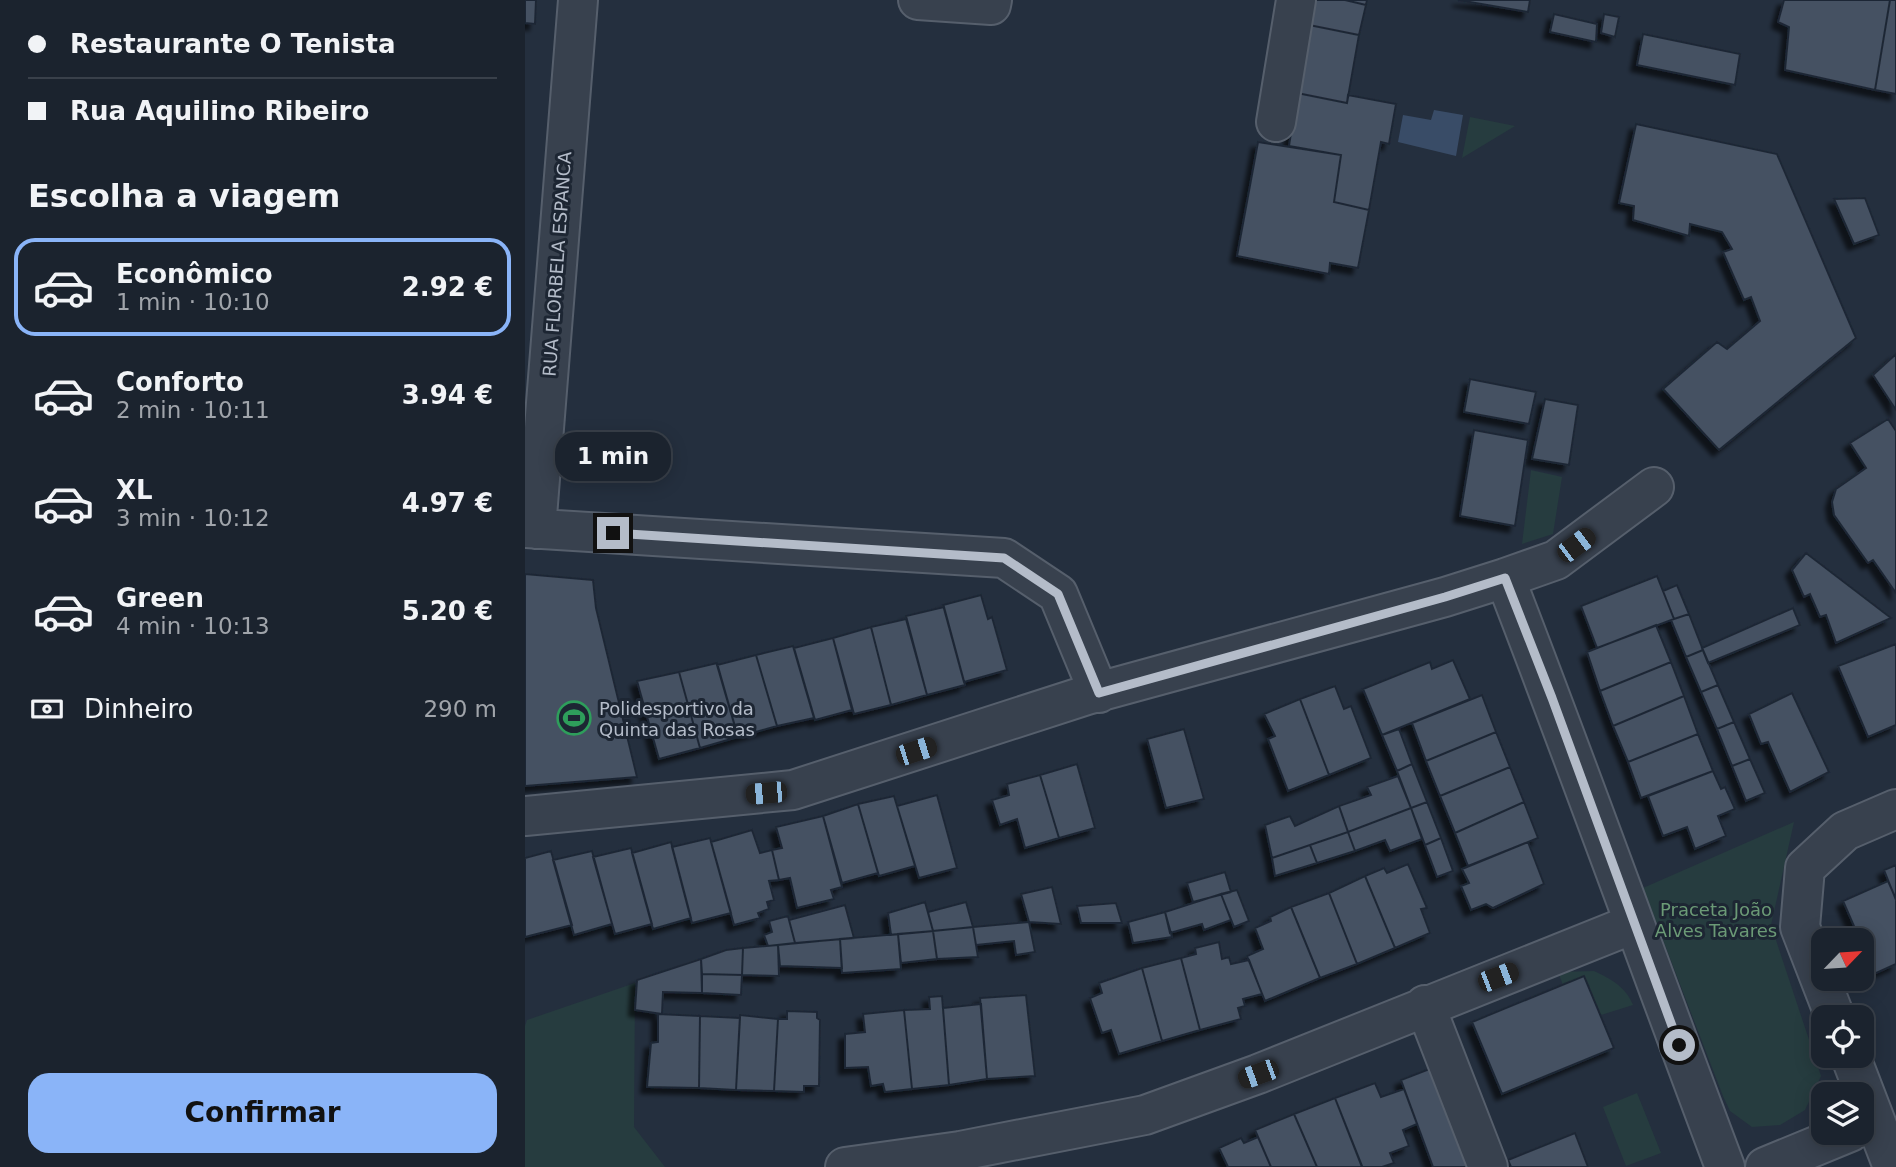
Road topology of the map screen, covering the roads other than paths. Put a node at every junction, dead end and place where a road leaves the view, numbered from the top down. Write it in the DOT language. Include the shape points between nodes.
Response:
graph roads {
  1 [pos="578,0"];
  2 [pos="918,0"];
  3 [pos="992,0"];
  4 [pos="1296,0"];
  5 [pos="1276,122"];
  6 [pos="1654,487"];
  7 [pos="530,528"];
  8 [pos="1505,578"];
  9 [pos="1099,693"];
  10 [pos="1896,809"];
  11 [pos="525,816"];
  12 [pos="1633,924"];
  13 [pos="1426,1005"];
  14 [pos="1830,1005"];
  15 [pos="1874,1142"];
  16 [pos="1819,1145"];
  17 [pos="1019,1154"];
  18 [pos="845,1167"];
  19 [pos="1489,1167"];
  20 [pos="1725,1167"];
  21 [pos="1765,1167"];
  22 [pos="1893,1167"];
  1 -- 7 [label="street, RUA FLORBELA ESPANCA"];
  2 -- 3 [label="street" via="991,5"];
  4 -- 5 [label="street"];
  6 -- 8 [label="street" via="1556,560"];
  7 -- 9 [label="street" via="1004,558 1058,594"];
  8 -- 9 [label="street"];
  8 -- 12 [label="street"];
  9 -- 11 [label="street" via="793,790"];
  10 -- 14 [label="street" via="1845,831 1805,868 1800,927"];
  12 -- 13 [label="street"];
  12 -- 20 [label="street"];
  13 -- 17 [label="street" via="1258,1074"];
  13 -- 19 [label="street"];
  15 -- 22 [label="street"];
  16 -- 21 [label="street"];
  17 -- 18 [label="street"];
}
